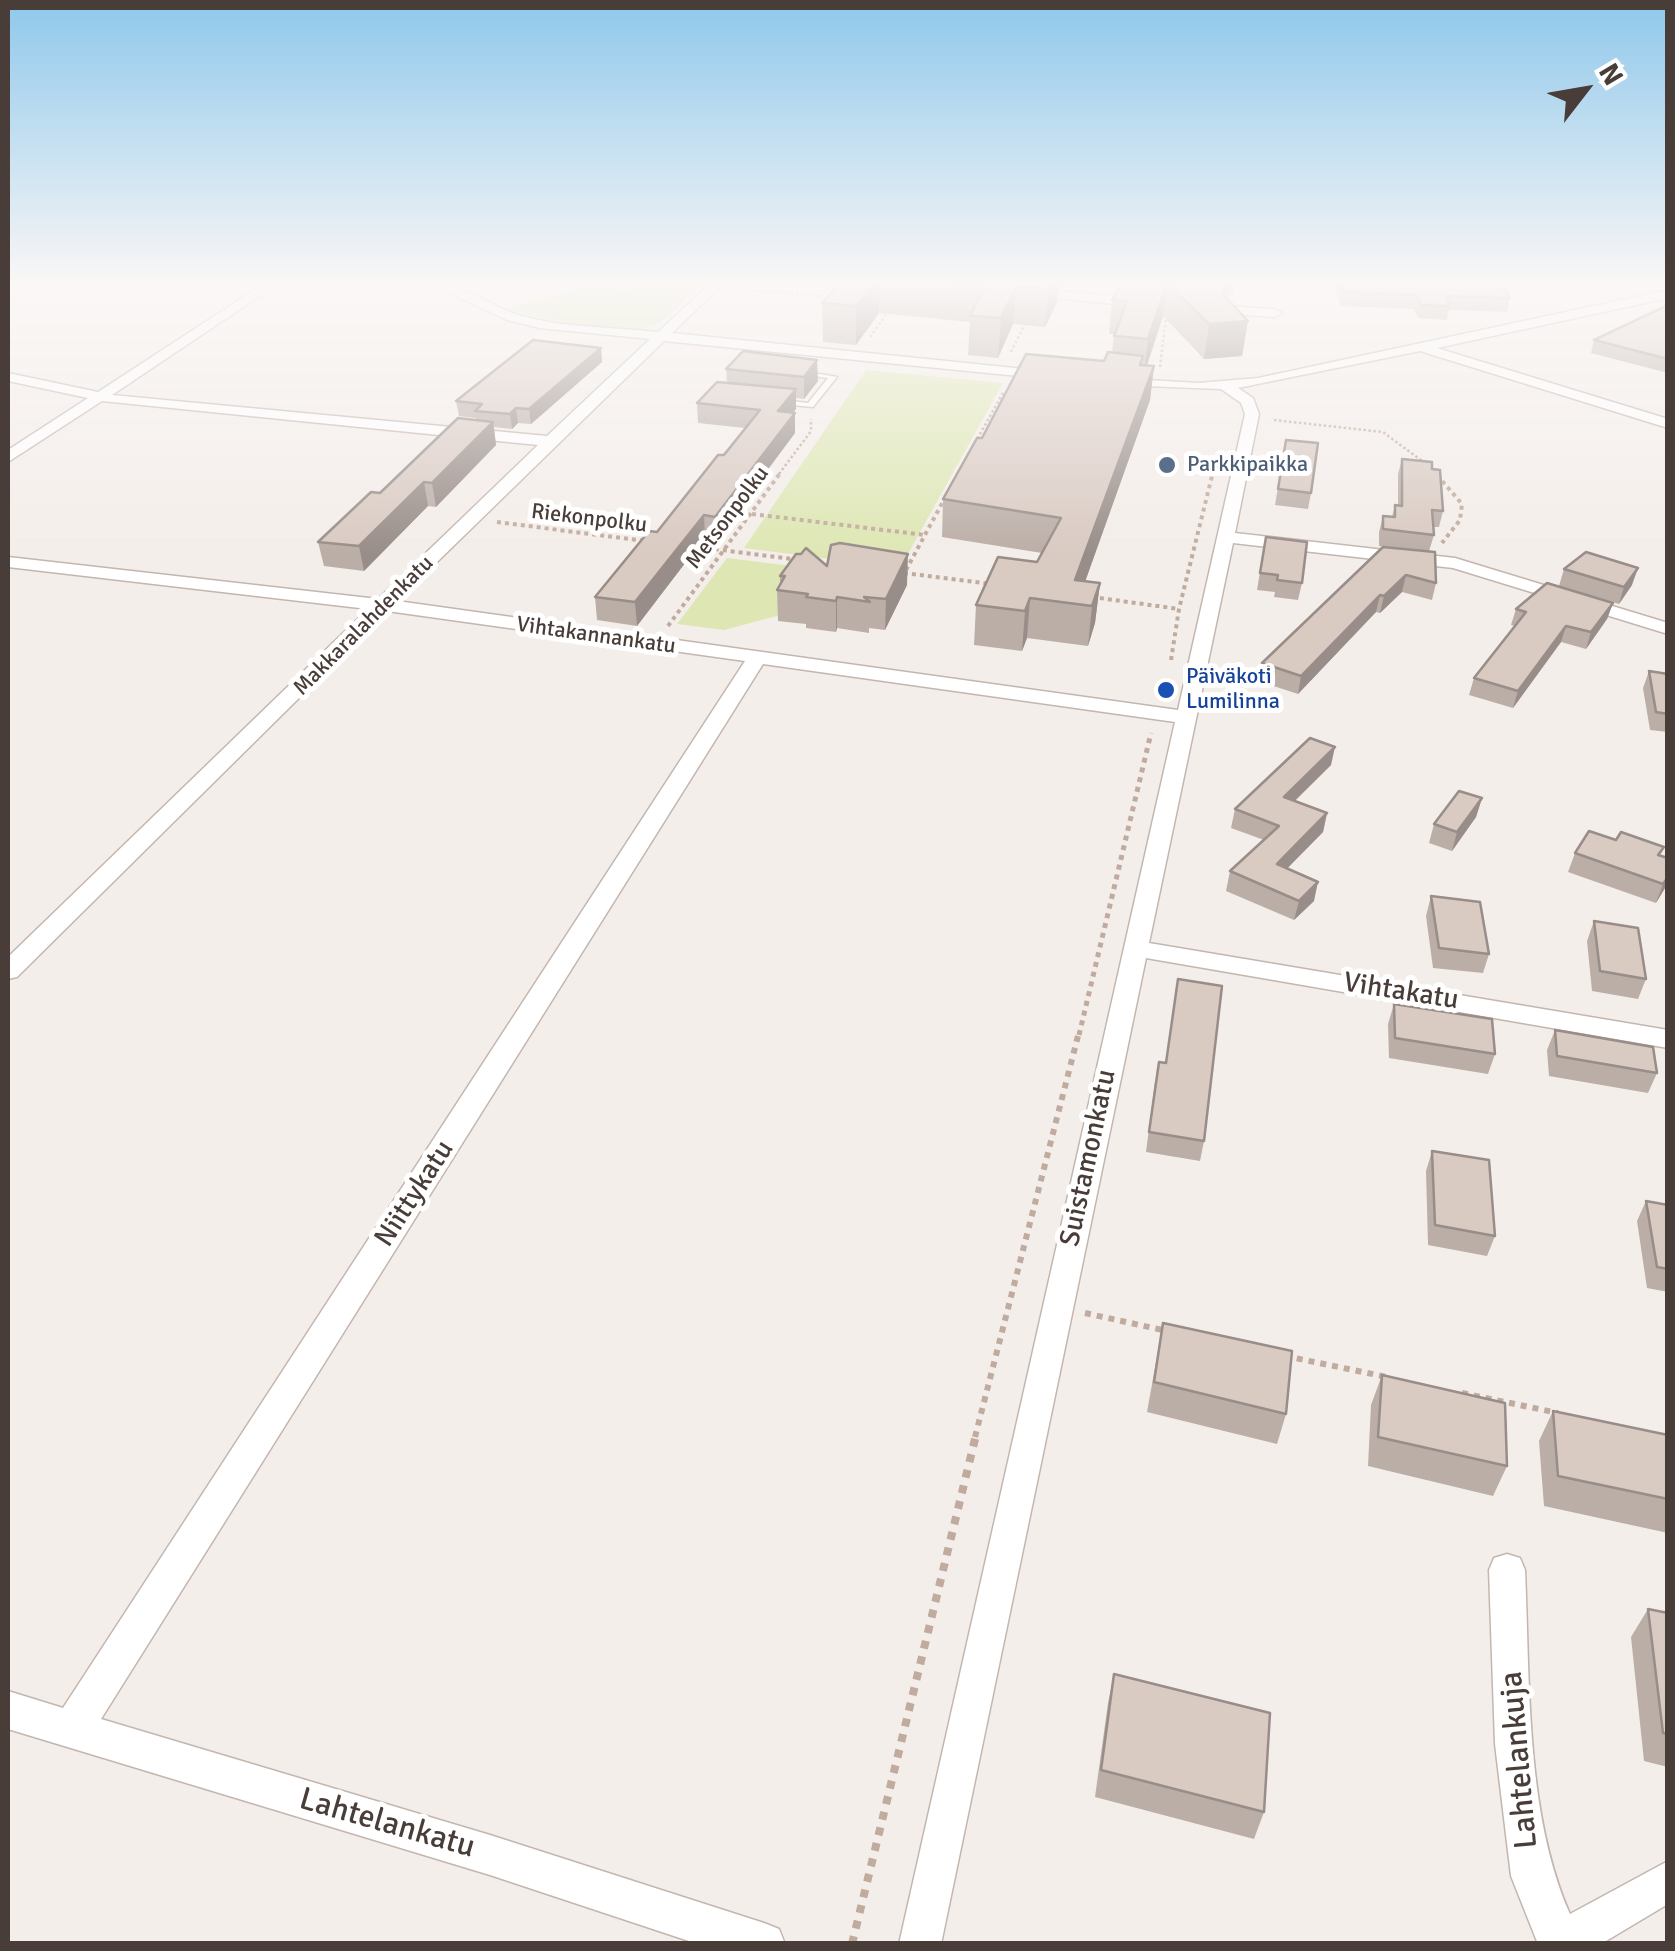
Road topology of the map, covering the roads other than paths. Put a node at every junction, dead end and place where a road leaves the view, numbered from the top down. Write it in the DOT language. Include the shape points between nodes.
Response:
graph roads {
  1 [pos="139,372"];
  2 [pos="623,372"];
  3 [pos="983,372"];
  4 [pos="1295,372"];
  5 [pos="1501,372"];
  6 [pos="796,373"];
  7 [pos="1059,376"];
  8 [pos="8,377"];
  9 [pos="1097,379"];
  10 [pos="1225,386"];
  11 [pos="100,398"];
  12 [pos="771,401"];
  13 [pos="1668,424"];
  14 [pos="549,441"];
  15 [pos="8,457"];
  16 [pos="1223,536"];
  17 [pos="8,562"];
  18 [pos="384,605"];
  19 [pos="1668,629"];
  20 [pos="757,658"];
  21 [pos="1184,717"];
  22 [pos="1134,948"];
  23 [pos="8,971"];
  24 [pos="1668,1038"];
  25 [pos="1507,1570"];
  26 [pos="8,1710"];
  27 [pos="72,1729"];
  28 [pos="1668,1881"];
  29 [pos="1560,1943"];
  30 [pos="764,1944"];
  31 [pos="920,1944"];
  1 -- 11 [label="street"];
  2 -- 14 [label="street, Makkaralahdenkatu"];
  3 -- 7 [label="street"];
  4 -- 10 [label="street"];
  5 -- 13 [label="street"];
  6 -- 12 [label="lane" via="833,377 810,405"];
  8 -- 11 [label="street"];
  9 -- 10 [label="street"];
  10 -- 16 [label="street, Suistamonkatu" via="1248,401 1251,418"];
  11 -- 14 [label="street"];
  11 -- 15 [label="street"];
  14 -- 18 [label="street, Makkaralahdenkatu"];
  16 -- 19 [label="street" via="1433,560"];
  16 -- 21 [label="street, Suistamonkatu"];
  17 -- 18 [label="street, Vihtakannankatu"];
  18 -- 20 [label="street, Vihtakannankatu"];
  18 -- 23 [label="street, Makkaralahdenkatu"];
  20 -- 21 [label="street, Vihtakannankatu"];
  20 -- 27 [label="street, Niittykatu"];
  21 -- 22 [label="street, Suistamonkatu"];
  22 -- 24 [label="street, Vihtakatu"];
  22 -- 31 [label="street, Suistamonkatu"];
  25 -- 29 [label="street, Lahtelankuja" via="1514,1744 1532,1876"];
  26 -- 27 [label="street, Lahtelankatu"];
  27 -- 30 [label="street, Lahtelankatu"];
  28 -- 29 [label="street"];
}
